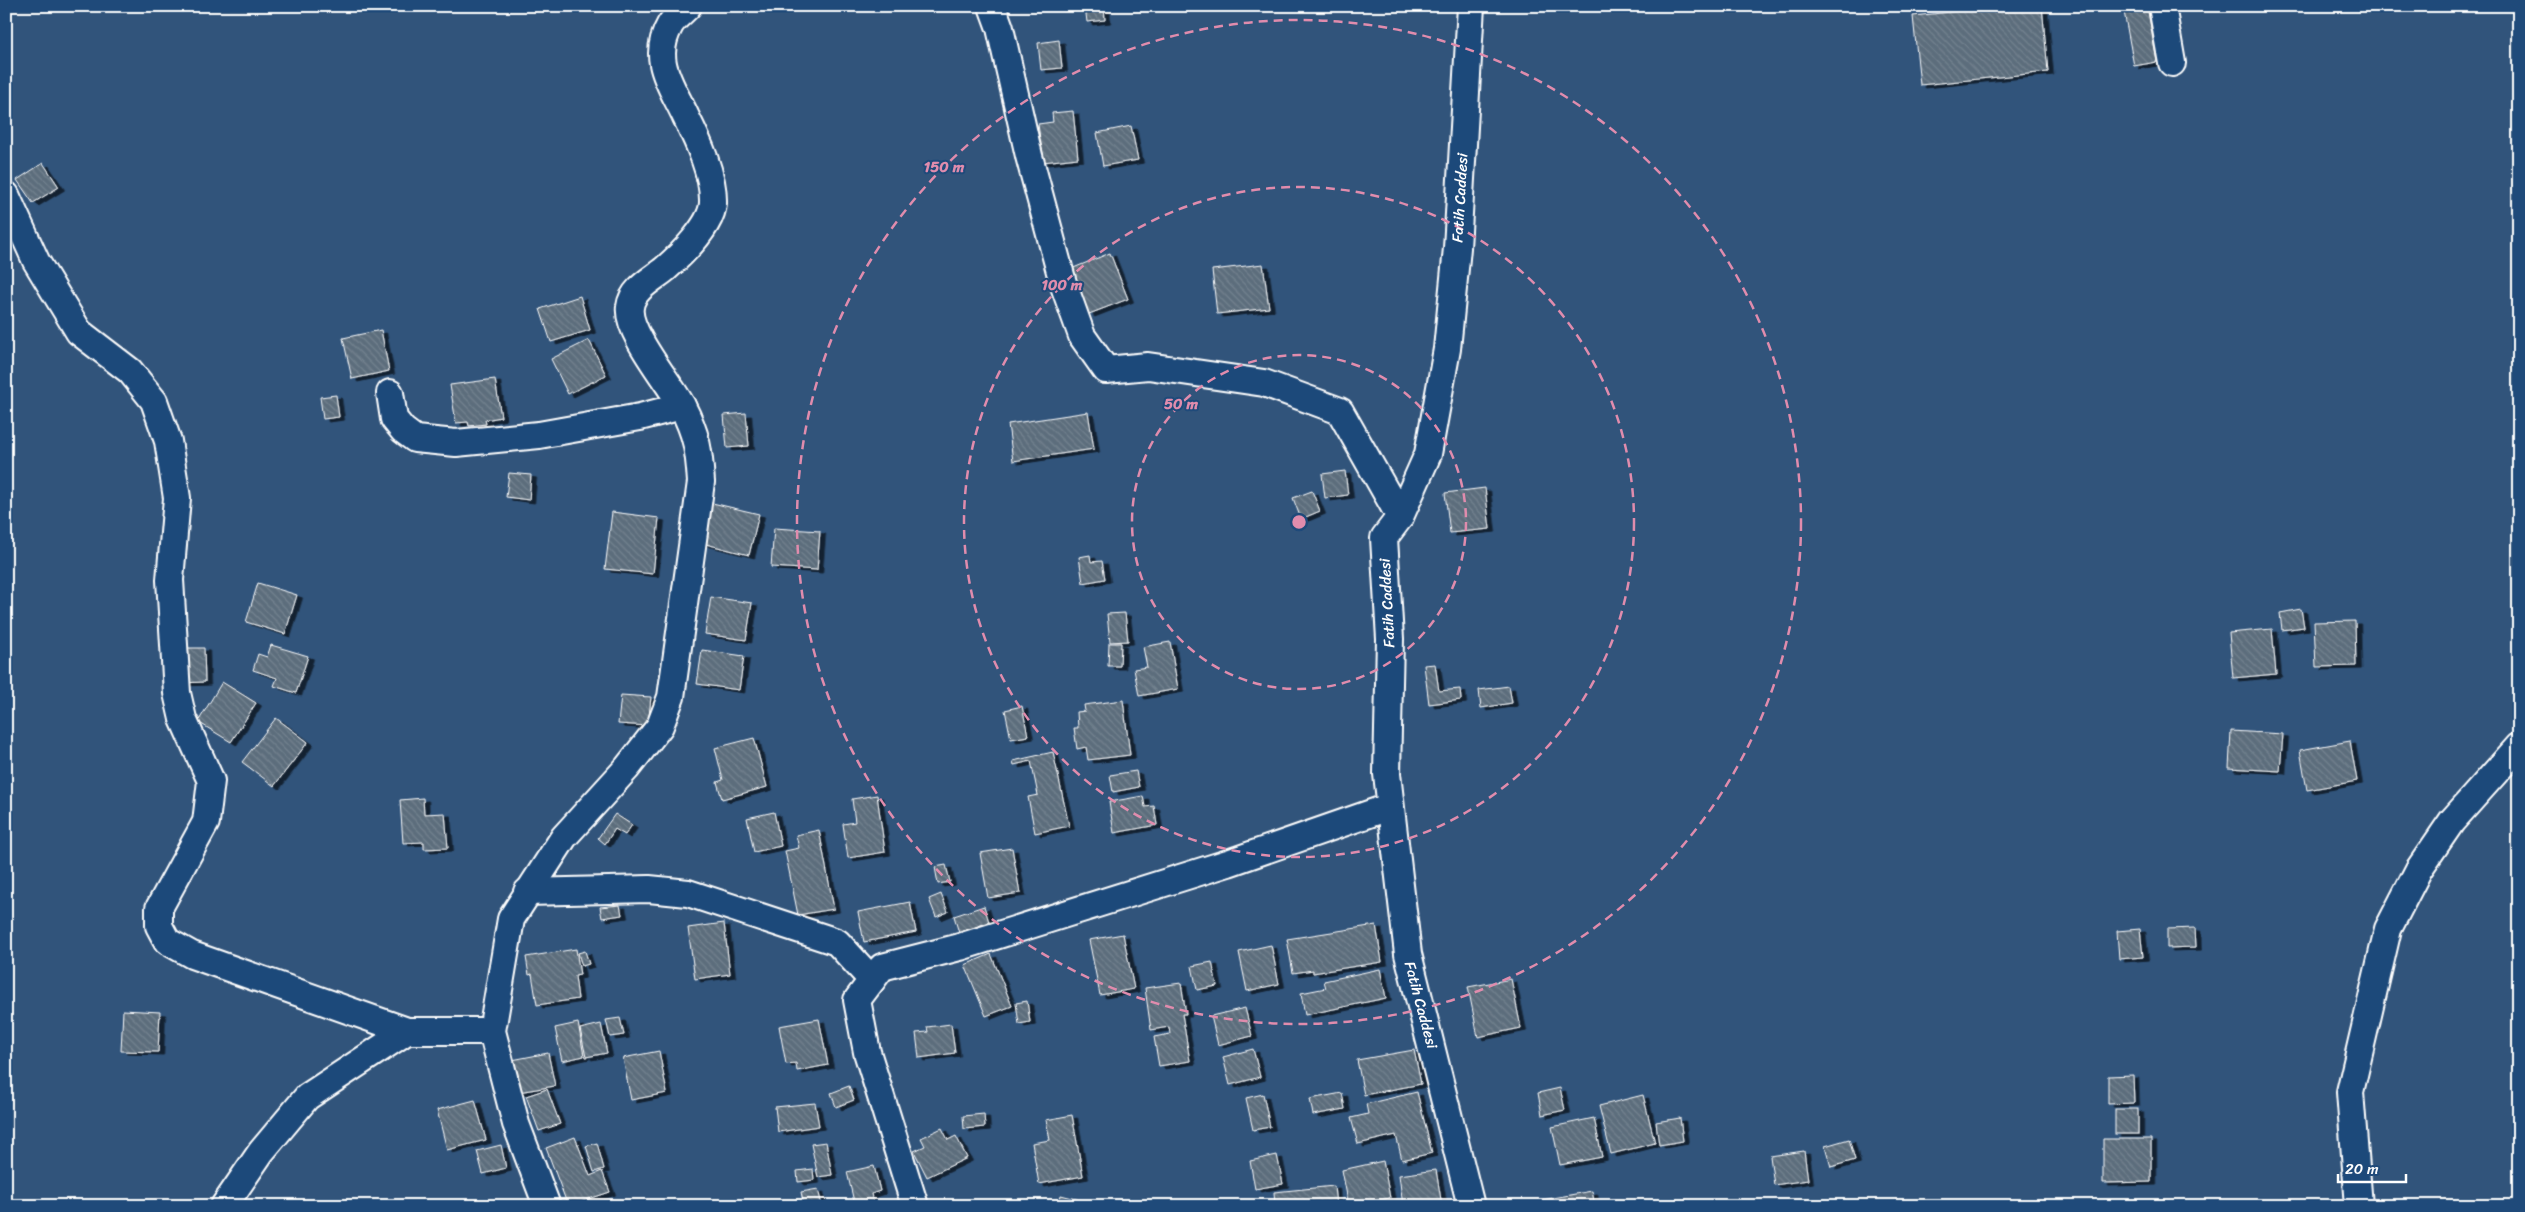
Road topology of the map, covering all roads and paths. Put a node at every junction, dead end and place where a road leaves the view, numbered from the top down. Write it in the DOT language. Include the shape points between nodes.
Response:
graph roads {
  1 [pos="688,6"];
  2 [pos="992,6"];
  3 [pos="1471,6"];
  4 [pos="2162,6"];
  5 [pos="2172,62"];
  6 [pos="6,195"];
  7 [pos="390,393"];
  8 [pos="682,406"];
  9 [pos="1400,517"];
  10 [pos="2519,746"];
  11 [pos="1389,808"];
  12 [pos="527,892"];
  13 [pos="872,980"];
  14 [pos="407,1031"];
  15 [pos="492,1031"];
  16 [pos="224,1206"];
  17 [pos="547,1206"];
  18 [pos="915,1206"];
  19 [pos="1471,1206"];
  20 [pos="2359,1206"];
  1 -- 8 [label="street" via="670,24 663,43 662,67 709,175 713,204 703,228 666,268 634,296 630,307 639,337"];
  2 -- 9 [label="street" via="1063,283 1082,336 1106,370 1148,366 1264,383 1340,411"];
  3 -- 9 [label="street, Fatih Caddesi" via="1457,248 1447,349 1428,454"];
  4 -- 5 [label="street"];
  6 -- 14 [label="street" via="36,261 79,332 130,371 154,401 168,440 176,498 170,580 177,692 183,719 210,781 206,822 159,908 159,926 167,941 192,955"];
  7 -- 8 [label="street" via="394,419 403,430 415,439 456,443 538,435"];
  8 -- 12 [label="street" via="699,447 701,482 671,697 660,726 627,768 564,837"];
  9 -- 11 [label="street, Fatih Caddesi" via="1384,538 1390,639 1387,705"];
  10 -- 20 [label="street" via="2452,820 2419,869 2388,929 2350,1092"];
  11 -- 13 [label="street" via="1218,866 882,967"];
  11 -- 19 [label="street, Fatih Caddesi" via="1408,954"];
  12 -- 13 [label="street" via="649,889 688,892 837,942"];
  12 -- 15 [label="street" via="511,919"];
  13 -- 18 [label="street" via="857,1000 867,1052"];
  14 -- 15 [label="street"];
  14 -- 16 [label="street" via="307,1097 261,1152"];
  15 -- 17 [label="street" via="516,1124"];
}
